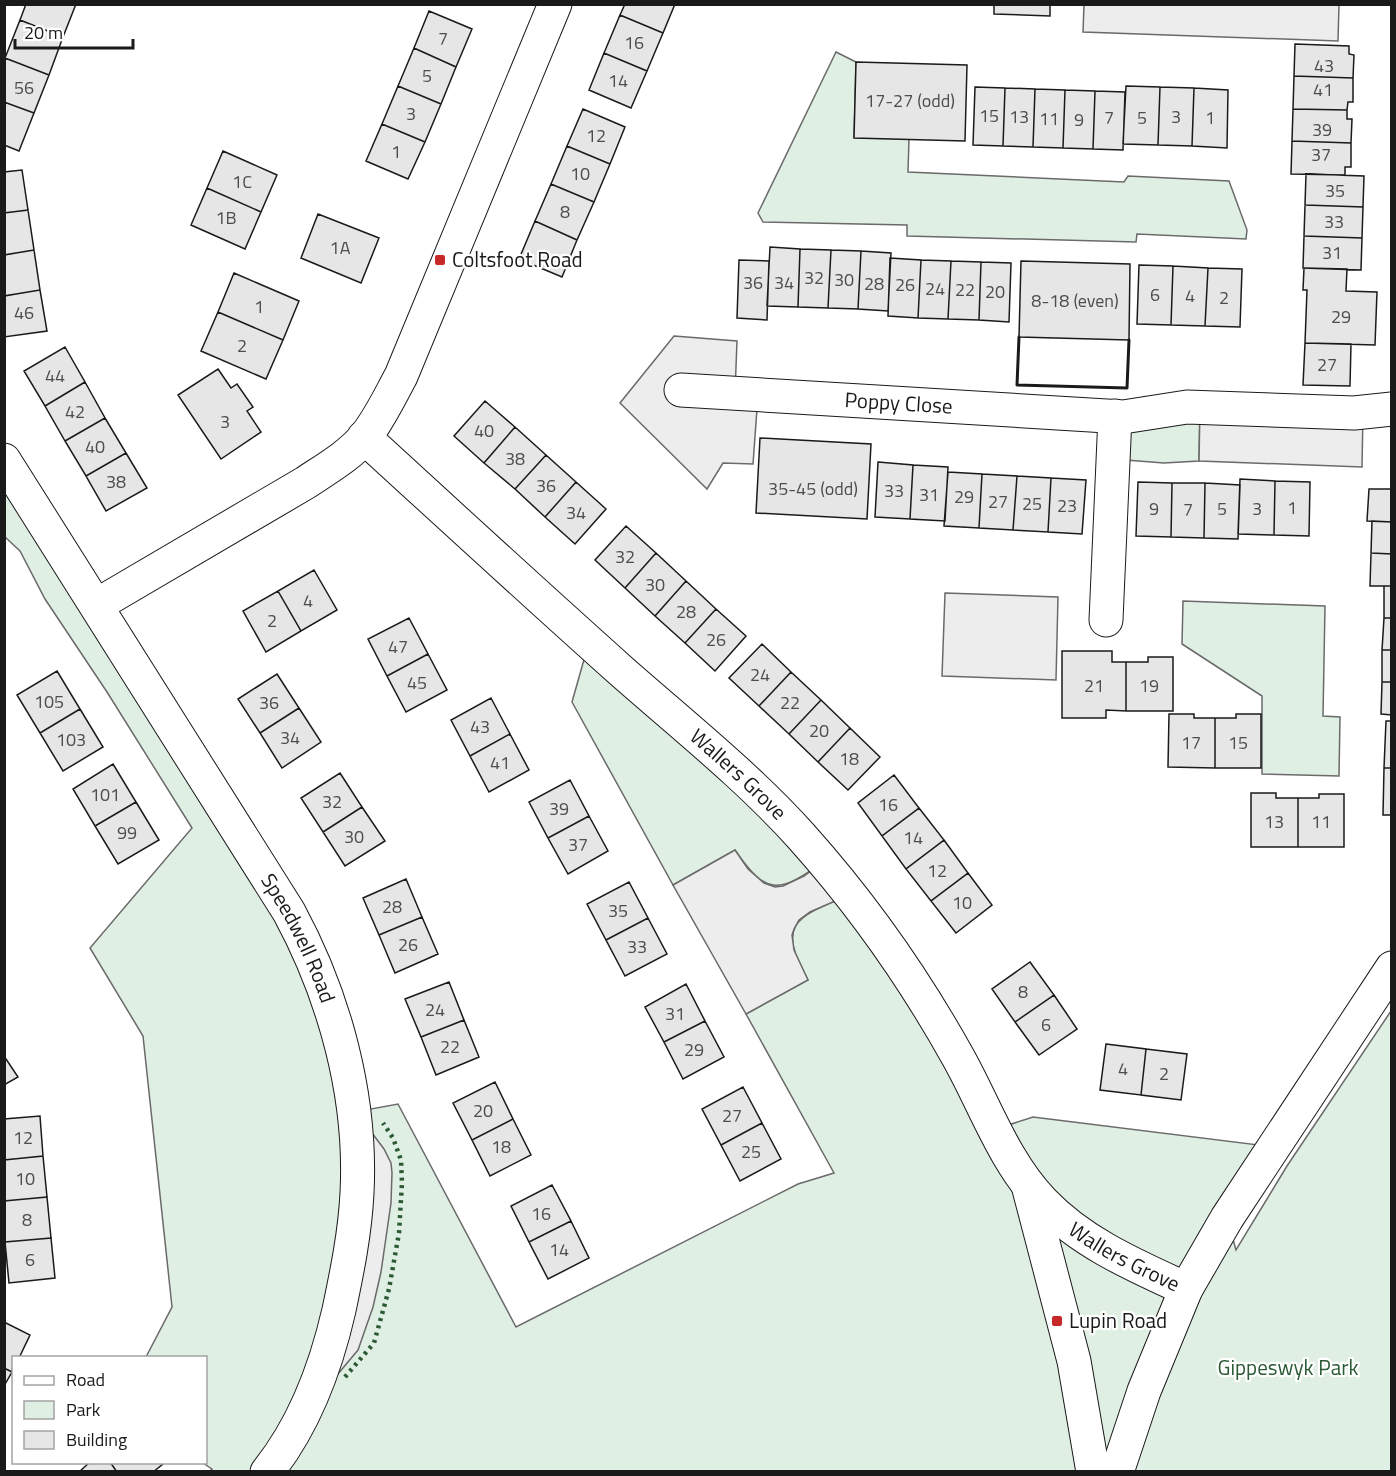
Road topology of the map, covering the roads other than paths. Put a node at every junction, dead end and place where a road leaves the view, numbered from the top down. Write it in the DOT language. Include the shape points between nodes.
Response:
graph roads {
  1 [pos="555,4"];
  2 [pos="681,390"];
  3 [pos="1392,409"];
  4 [pos="1115,416"];
  5 [pos="364,437"];
  6 [pos="7,468"];
  7 [pos="97,604"];
  8 [pos="1106,620"];
  9 [pos="1392,968"];
  10 [pos="1027,1185"];
  11 [pos="1186,1289"];
  12 [pos="267,1472"];
  13 [pos="1093,1472"];
  14 [pos="1117,1472"];
  1 -- 5 [label="street" via="400,375"];
  2 -- 4 [label="street, Poppy Close"];
  3 -- 4 [label="street, Poppy Close" via="1354,413 1187,407"];
  4 -- 8 [label="street"];
  5 -- 7 [label="street" via="336,463 305,483"];
  5 -- 10 [label="street, Wallers Grove" via="735,772 801,837 862,910 912,980"];
  6 -- 7 [label="street, Speedwell Road"];
  7 -- 12 [label="street, Speedwell Road" via="310,950 341,1044 354,1113 357,1193 350,1256 326,1357 301,1418"];
  9 -- 11 [label="street" via="1227,1218"];
  10 -- 11 [label="street, Wallers Grove" via="1084,1237"];
  10 -- 13 [label="street, Wallers Grove" via="1074,1361"];
  11 -- 14 [label="street, Wallers Grove" via="1144,1391"];
}
